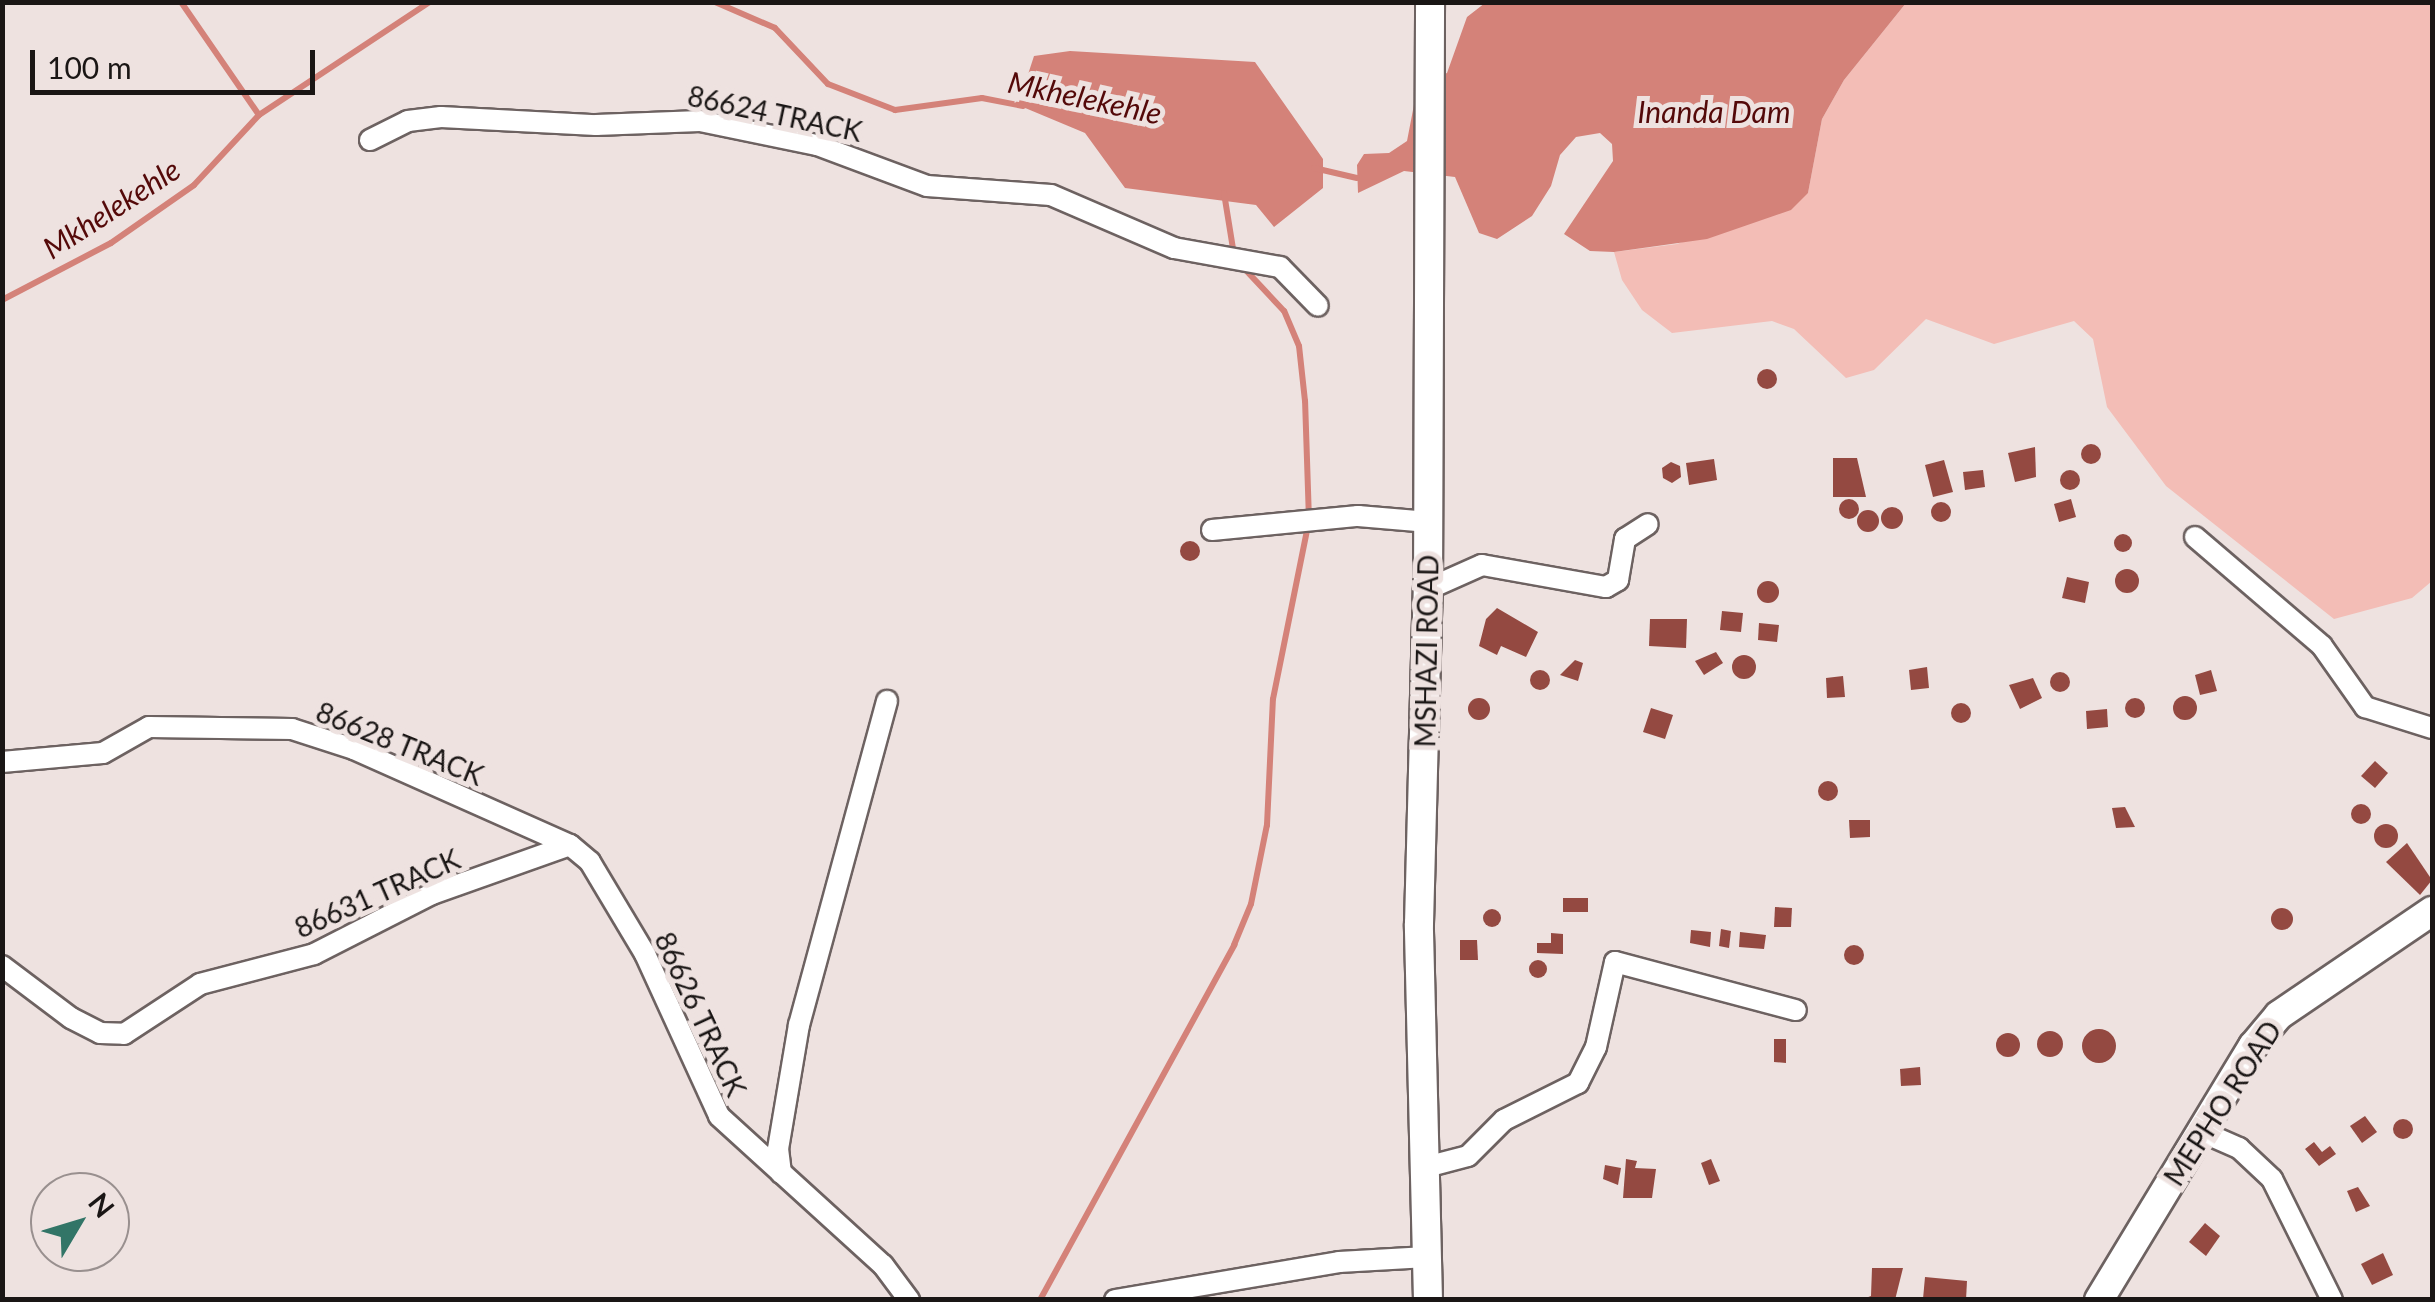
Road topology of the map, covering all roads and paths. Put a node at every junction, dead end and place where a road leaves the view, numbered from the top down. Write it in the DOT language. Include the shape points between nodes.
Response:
graph roads {
  1 [pos="1430,14"];
  2 [pos="370,140"];
  3 [pos="1318,306"];
  4 [pos="1429,522"];
  5 [pos="1648,524"];
  6 [pos="1212,530"];
  7 [pos="2195,536"];
  8 [pos="1428,588"];
  9 [pos="887,701"];
  10 [pos="2432,728"];
  11 [pos="2,762"];
  12 [pos="570,845"];
  13 [pos="590,862"];
  14 [pos="2432,911"];
  15 [pos="2,966"];
  16 [pos="1796,1010"];
  17 [pos="2200,1131"];
  18 [pos="1426,1167"];
  19 [pos="781,1173"];
  20 [pos="1427,1257"];
  21 [pos="909,1300"];
  22 [pos="1115,1300"];
  23 [pos="1428,1300"];
  24 [pos="2099,1300"];
  25 [pos="2332,1300"];
  1 -- 4 [label="street, MSHAZI ROAD"];
  2 -- 3 [label="street, 86624 TRACK" via="408,121 441,117 596,125 700,121 817,145 927,186 1051,196 1174,248 1280,267"];
  4 -- 6 [label="street" via="1358,516"];
  4 -- 8 [label="street, MSHAZI ROAD"];
  5 -- 8 [label="street" via="1625,538 1613,585 1482,565"];
  7 -- 10 [label="street" via="2322,646 2365,706"];
  8 -- 18 [label="street, MSHAZI ROAD" via="1419,924"];
  9 -- 19 [label="street" via="806,1003 780,1131"];
  11 -- 12 [label="street, 86628 TRACK" via="84,757 135,732 168,725 292,728 354,748"];
  12 -- 13 [label="street, 86628 TRACK"];
  12 -- 15 [label="street, 86631 TRACK" via="432,894 314,954 200,984 124,1034 100,1033 70,1018"];
  13 -- 19 [label="street, 86626 TRACK" via="645,954 704,1095 744,1145"];
  14 -- 17 [label="street, MEPHO ROAD" via="2279,1015"];
  16 -- 18 [label="street" via="1615,962 1596,1047 1578,1083 1504,1120 1468,1156"];
  17 -- 24 [label="street, MEPHO ROAD"];
  17 -- 25 [label="street" via="2239,1148 2272,1179"];
  18 -- 20 [label="street, MSHAZI ROAD"];
  19 -- 21 [label="street, 86626 TRACK" via="883,1265"];
  20 -- 22 [label="street" via="1340,1262"];
  20 -- 23 [label="street, MSHAZI ROAD"];
}
